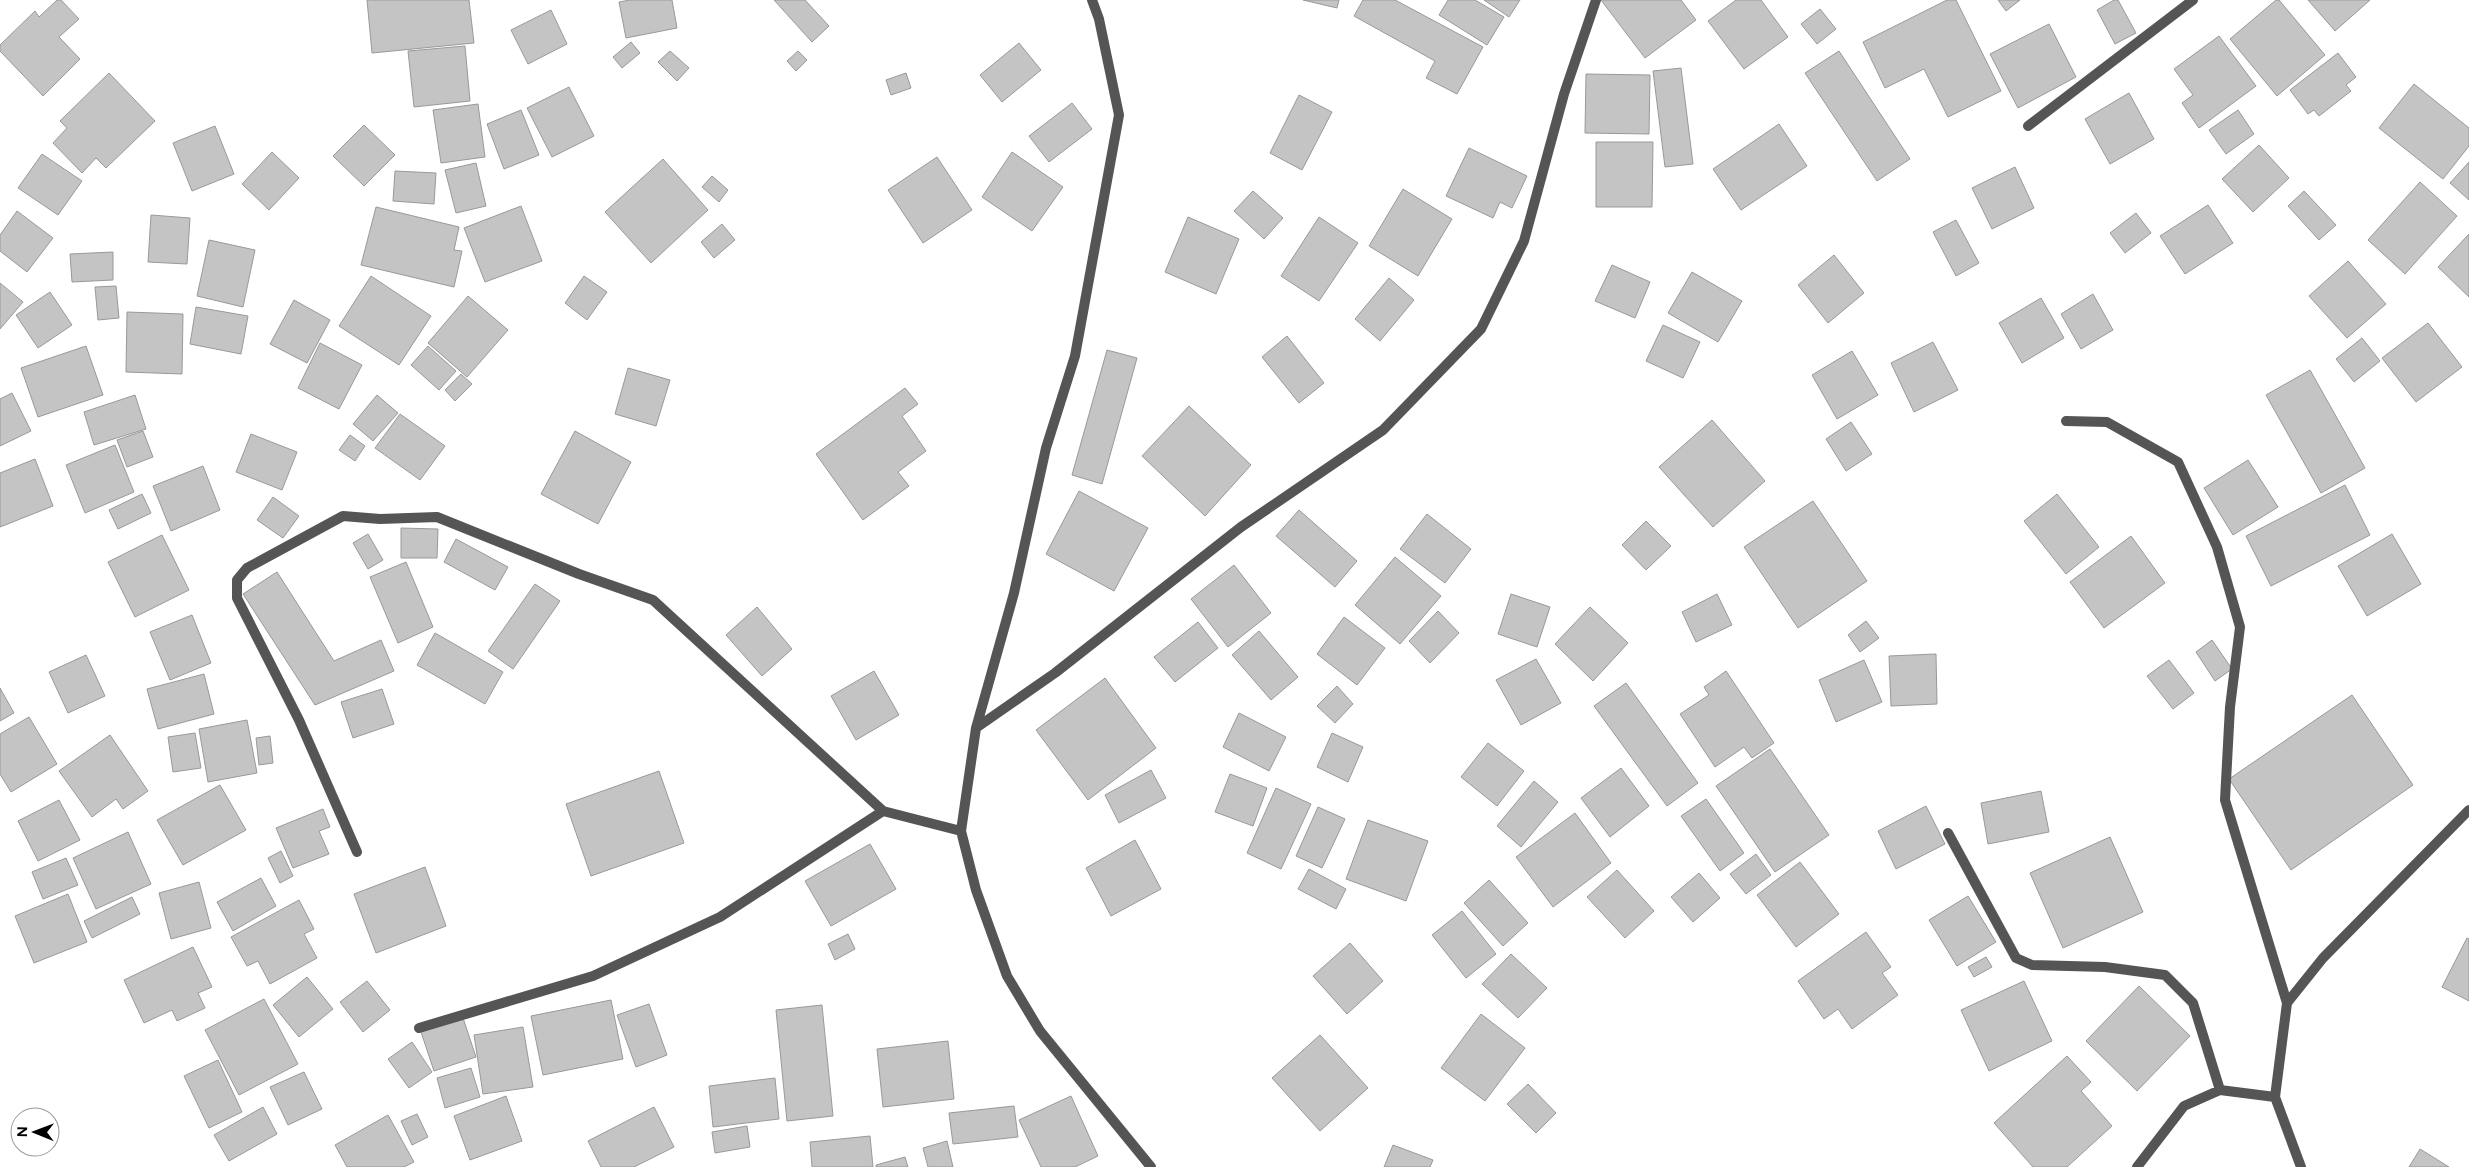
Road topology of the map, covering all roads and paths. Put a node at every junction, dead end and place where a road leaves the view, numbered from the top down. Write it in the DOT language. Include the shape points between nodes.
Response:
graph roads {
  1 [pos="1092,0"];
  2 [pos="1596,0"];
  3 [pos="2193,0"];
  4 [pos="2028,126"];
  5 [pos="2066,421"];
  6 [pos="976,728"];
  7 [pos="2469,810"];
  8 [pos="883,811"];
  9 [pos="961,831"];
  10 [pos="1948,833"];
  11 [pos="357,852"];
  12 [pos="2288,1003"];
  13 [pos="419,1028"];
  14 [pos="2220,1090"];
  15 [pos="2275,1097"];
  16 [pos="1150,1167"];
  17 [pos="2138,1167"];
  18 [pos="2301,1167"];
  1 -- 6 [label="street" via="1119,115 1075,356 1046,448 1014,593"];
  2 -- 6 [label="street" via="1564,94 1524,241 1481,329 1383,430 1242,527 1055,673"];
  3 -- 4 [label="street"];
  5 -- 12 [label="street" via="2107,422 2178,462 2217,547 2240,627 2230,707 2225,800"];
  6 -- 9 [label="street"];
  7 -- 12 [label="street" via="2323,958"];
  8 -- 9 [label="street"];
  8 -- 11 [label="street" via="654,600 436,517 380,519 343,516 247,568 237,580 237,598 300,720"];
  8 -- 13 [label="street" via="711,921 593,976"];
  9 -- 16 [label="street" via="976,890 1007,976 1040,1031"];
  10 -- 14 [label="street" via="2016,958 2032,965 2105,966 2165,975 2193,1003"];
  12 -- 15 [label="street"];
  14 -- 15 [label="street"];
  14 -- 17 [label="street" via="2184,1106"];
  15 -- 18 [label="street"];
}
